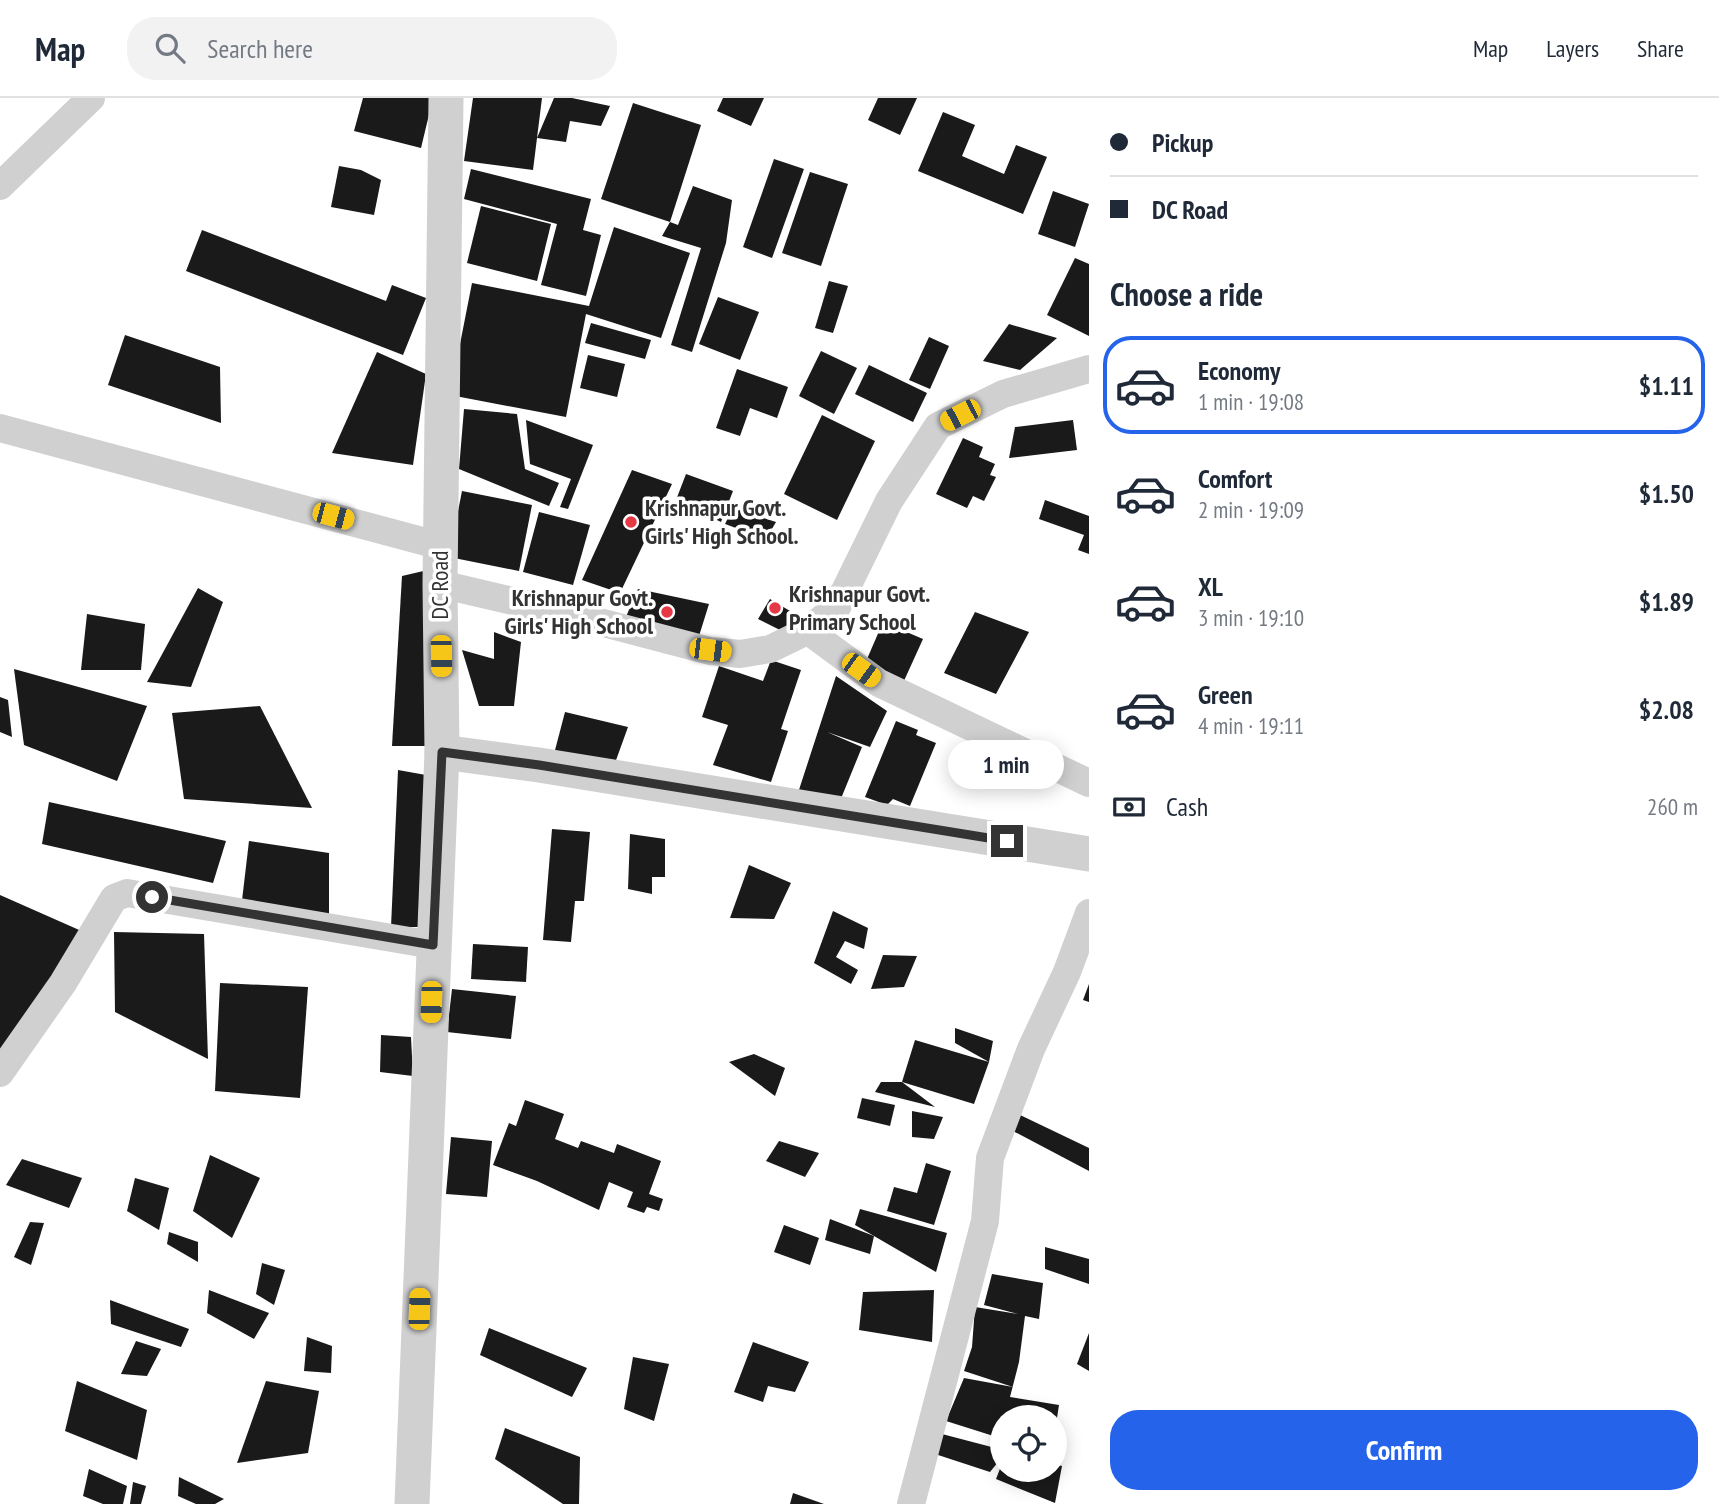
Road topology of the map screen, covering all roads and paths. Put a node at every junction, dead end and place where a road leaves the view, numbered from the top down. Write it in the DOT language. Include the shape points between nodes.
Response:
graph roads {
  1 [pos="91,98"];
  2 [pos="446,98"];
  3 [pos="0,186"];
  4 [pos="1089,369"];
  5 [pos="0,428"];
  6 [pos="441,546"];
  7 [pos="440,584"];
  8 [pos="807,630"];
  9 [pos="442,752"];
  10 [pos="1089,783"];
  11 [pos="1089,854"];
  12 [pos="1089,913"];
  13 [pos="433,945"];
  14 [pos="0,1073"];
  15 [pos="412,1504"];
  16 [pos="911,1504"];
  1 -- 3 [label="street"];
  2 -- 6 [label="street, DC Road"];
  4 -- 8 [label="street" via="1003,394 938,426 889,501 837,607"];
  5 -- 6 [label="street"];
  6 -- 7 [label="street, DC Road"];
  7 -- 8 [label="street" via="740,654 769,649"];
  7 -- 9 [label="street, DC Road"];
  8 -- 10 [label="street" via="879,683"];
  9 -- 11 [label="street"];
  9 -- 13 [label="street, DC Road"];
  12 -- 16 [label="street" via="990,1158 985,1221"];
  13 -- 14 [label="street" via="127,893 114,898 63,984"];
  13 -- 15 [label="street, DC Road"];
}
